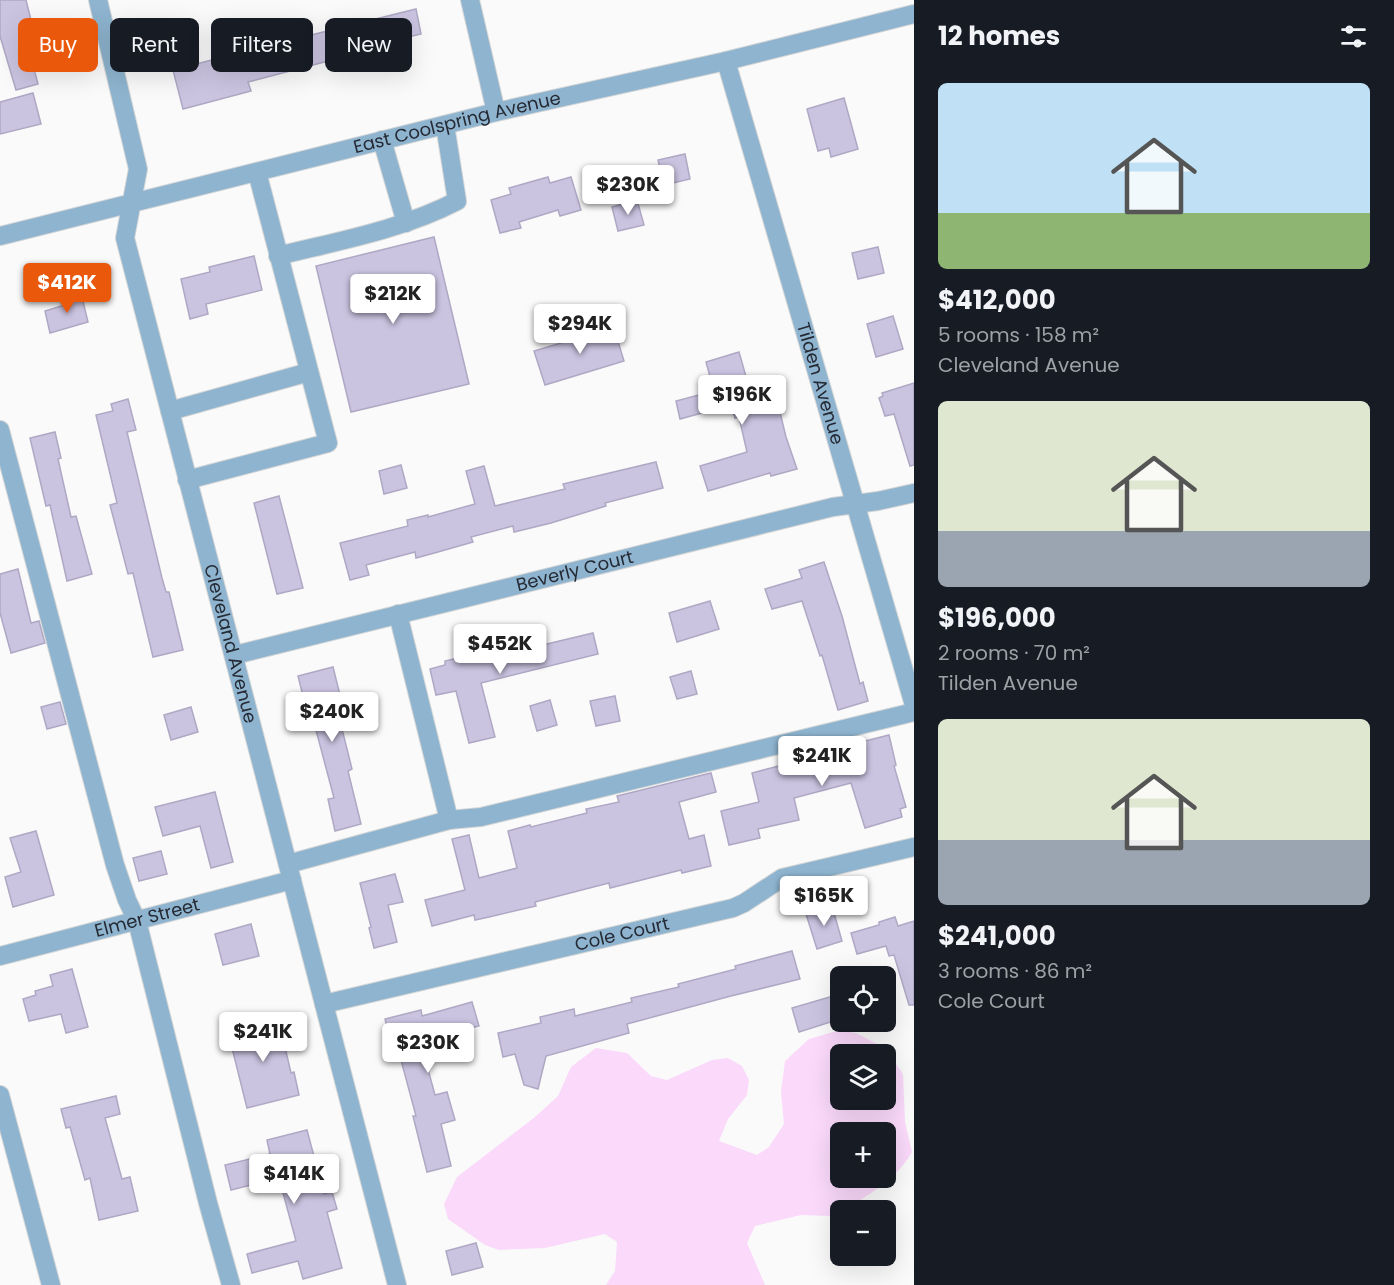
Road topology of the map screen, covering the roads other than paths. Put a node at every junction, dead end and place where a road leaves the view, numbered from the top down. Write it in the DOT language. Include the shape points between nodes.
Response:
graph roads {
  1 [pos="98,0"];
  2 [pos="470,0"];
  3 [pos="914,14"];
  4 [pos="726,61"];
  5 [pos="496,112"];
  6 [pos="445,125"];
  7 [pos="382,140"];
  8 [pos="257,172"];
  9 [pos="131,203"];
  10 [pos="406,223"];
  11 [pos="0,236"];
  12 [pos="278,256"];
  13 [pos="309,372"];
  14 [pos="170,411"];
  15 [pos="0,430"];
  16 [pos="187,480"];
  17 [pos="914,493"];
  18 [pos="856,504"];
  19 [pos="398,614"];
  20 [pos="235,655"];
  21 [pos="914,705"];
  22 [pos="914,712"];
  23 [pos="449,820"];
  24 [pos="914,847"];
  25 [pos="290,872"];
  26 [pos="137,921"];
  27 [pos="0,956"];
  28 [pos="324,1004"];
  29 [pos="0,1095"];
  30 [pos="51,1285"];
  31 [pos="231,1285"];
  32 [pos="397,1285"];
  1 -- 9 [label="street, Cleveland Avenue" via="138,169"];
  2 -- 5 [label="street"];
  3 -- 4 [label="street, East Coolspring Avenue"];
  4 -- 5 [label="street, East Coolspring Avenue"];
  4 -- 18 [label="street, Tilden Avenue"];
  5 -- 6 [label="street, East Coolspring Avenue"];
  6 -- 7 [label="street, East Coolspring Avenue"];
  6 -- 10 [label="street" via="457,201"];
  7 -- 8 [label="street, East Coolspring Avenue"];
  7 -- 10 [label="street"];
  8 -- 9 [label="street, East Coolspring Avenue"];
  8 -- 12 [label="street"];
  9 -- 11 [label="street, East Coolspring Avenue"];
  9 -- 14 [label="street, Cleveland Avenue" via="125,238"];
  10 -- 12 [label="street"];
  12 -- 13 [label="street"];
  13 -- 14 [label="street"];
  13 -- 16 [label="street" via="328,443"];
  14 -- 16 [label="street, Cleveland Avenue"];
  15 -- 26 [label="street" via="115,865"];
  16 -- 20 [label="street, Cleveland Avenue"];
  17 -- 18 [label="street, Beverly Court"];
  18 -- 19 [label="street, Beverly Court"];
  18 -- 21 [label="street, Tilden Avenue"];
  19 -- 20 [label="street, Beverly Court"];
  19 -- 23 [label="street"];
  20 -- 25 [label="street, Cleveland Avenue"];
  22 -- 23 [label="street, Elmer Street" via="481,818"];
  23 -- 25 [label="street, Elmer Street"];
  24 -- 28 [label="street, Cole Court" via="782,878 733,908"];
  25 -- 26 [label="street, Elmer Street"];
  25 -- 28 [label="street, Cleveland Avenue"];
  26 -- 27 [label="street, Elmer Street"];
  26 -- 31 [label="street"];
  28 -- 32 [label="street, Cleveland Avenue"];
  29 -- 30 [label="street"];
}
